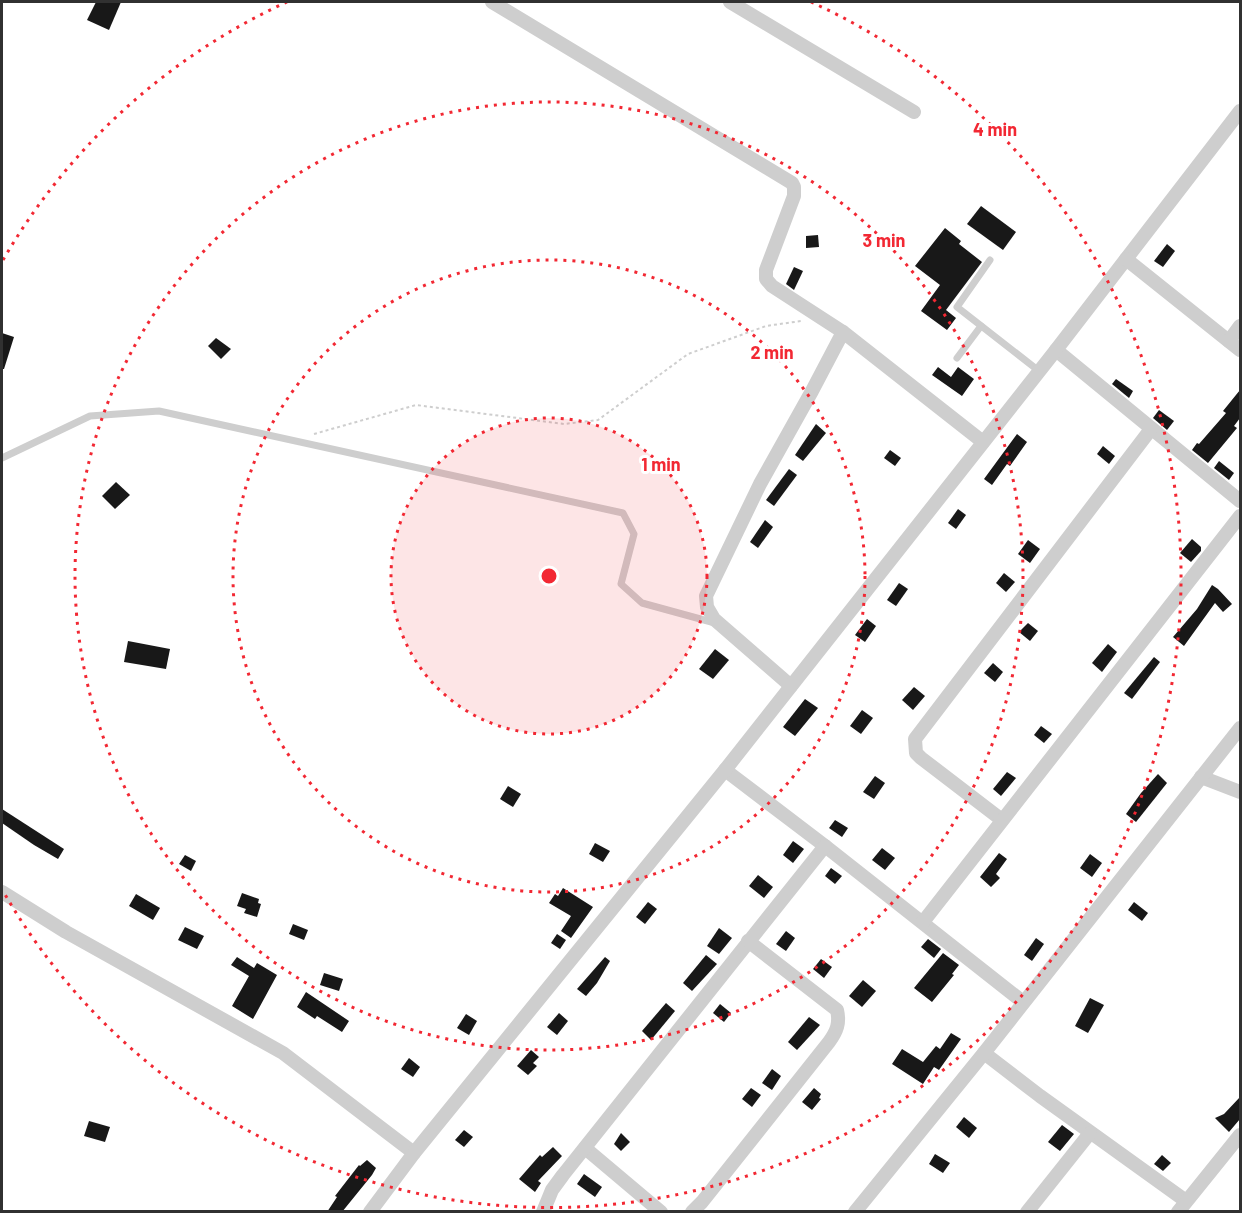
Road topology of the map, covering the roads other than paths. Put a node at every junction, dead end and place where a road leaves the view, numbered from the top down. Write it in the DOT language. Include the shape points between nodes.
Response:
graph roads {
  1 [pos="492,2"];
  2 [pos="730,2"];
  3 [pos="1240,111"];
  4 [pos="914,112"];
  5 [pos="1126,259"];
  6 [pos="990,260"];
  7 [pos="981,326"];
  8 [pos="1240,326"];
  9 [pos="843,332"];
  10 [pos="1229,340"];
  11 [pos="1056,350"];
  12 [pos="1240,350"];
  13 [pos="957,358"];
  14 [pos="1039,371"];
  15 [pos="1151,429"];
  16 [pos="983,442"];
  17 [pos="2,458"];
  18 [pos="1240,501"];
  19 [pos="1240,516"];
  20 [pos="720,625"];
  21 [pos="791,686"];
  22 [pos="1240,728"];
  23 [pos="725,770"];
  24 [pos="1201,777"];
  25 [pos="1240,792"];
  26 [pos="1002,820"];
  27 [pos="825,846"];
  28 [pos="2,892"];
  29 [pos="923,922"];
  30 [pos="748,941"];
  31 [pos="1023,1002"];
  32 [pos="984,1053"];
  33 [pos="1090,1133"];
  34 [pos="1240,1135"];
  35 [pos="585,1148"];
  36 [pos="414,1153"];
  37 [pos="1182,1206"];
  38 [pos="370,1212"];
  39 [pos="543,1212"];
  40 [pos="661,1212"];
  41 [pos="692,1212"];
  42 [pos="855,1212"];
  43 [pos="1027,1212"];
  1 -- 9 [label="street" via="792,183 794,196 766,279"];
  2 -- 4 [label="street"];
  3 -- 5 [label="street"];
  5 -- 10 [label="street"];
  5 -- 11 [label="street"];
  6 -- 7 [label="lane" via="957,307"];
  7 -- 13 [label="lane"];
  7 -- 14 [label="lane"];
  8 -- 10 [label="street"];
  9 -- 16 [label="street"];
  9 -- 20 [label="street" via="760,484 706,596 707,607"];
  10 -- 12 [label="street"];
  11 -- 14 [label="street"];
  11 -- 15 [label="street"];
  14 -- 16 [label="street"];
  15 -- 18 [label="street"];
  15 -- 26 [label="street" via="915,739 916,753 921,758"];
  16 -- 21 [label="street"];
  17 -- 20 [label="lane" via="90,416 159,411 623,513 634,534 621,584 642,603"];
  19 -- 26 [label="street"];
  20 -- 21 [label="street"];
  21 -- 23 [label="street"];
  22 -- 24 [label="street"];
  23 -- 27 [label="street"];
  23 -- 36 [label="street"];
  24 -- 25 [label="street"];
  24 -- 31 [label="street"];
  26 -- 29 [label="street"];
  27 -- 29 [label="street"];
  27 -- 30 [label="street"];
  28 -- 36 [label="street" via="283,1053"];
  29 -- 31 [label="street"];
  30 -- 35 [label="street"];
  30 -- 41 [label="street" via="837,1010 840,1020 829,1042"];
  31 -- 32 [label="street"];
  32 -- 33 [label="street"];
  32 -- 42 [label="street"];
  33 -- 37 [label="street"];
  33 -- 43 [label="street"];
  34 -- 37 [label="street"];
  35 -- 39 [label="street" via="552,1190"];
  35 -- 40 [label="street"];
  36 -- 38 [label="street"];
}
